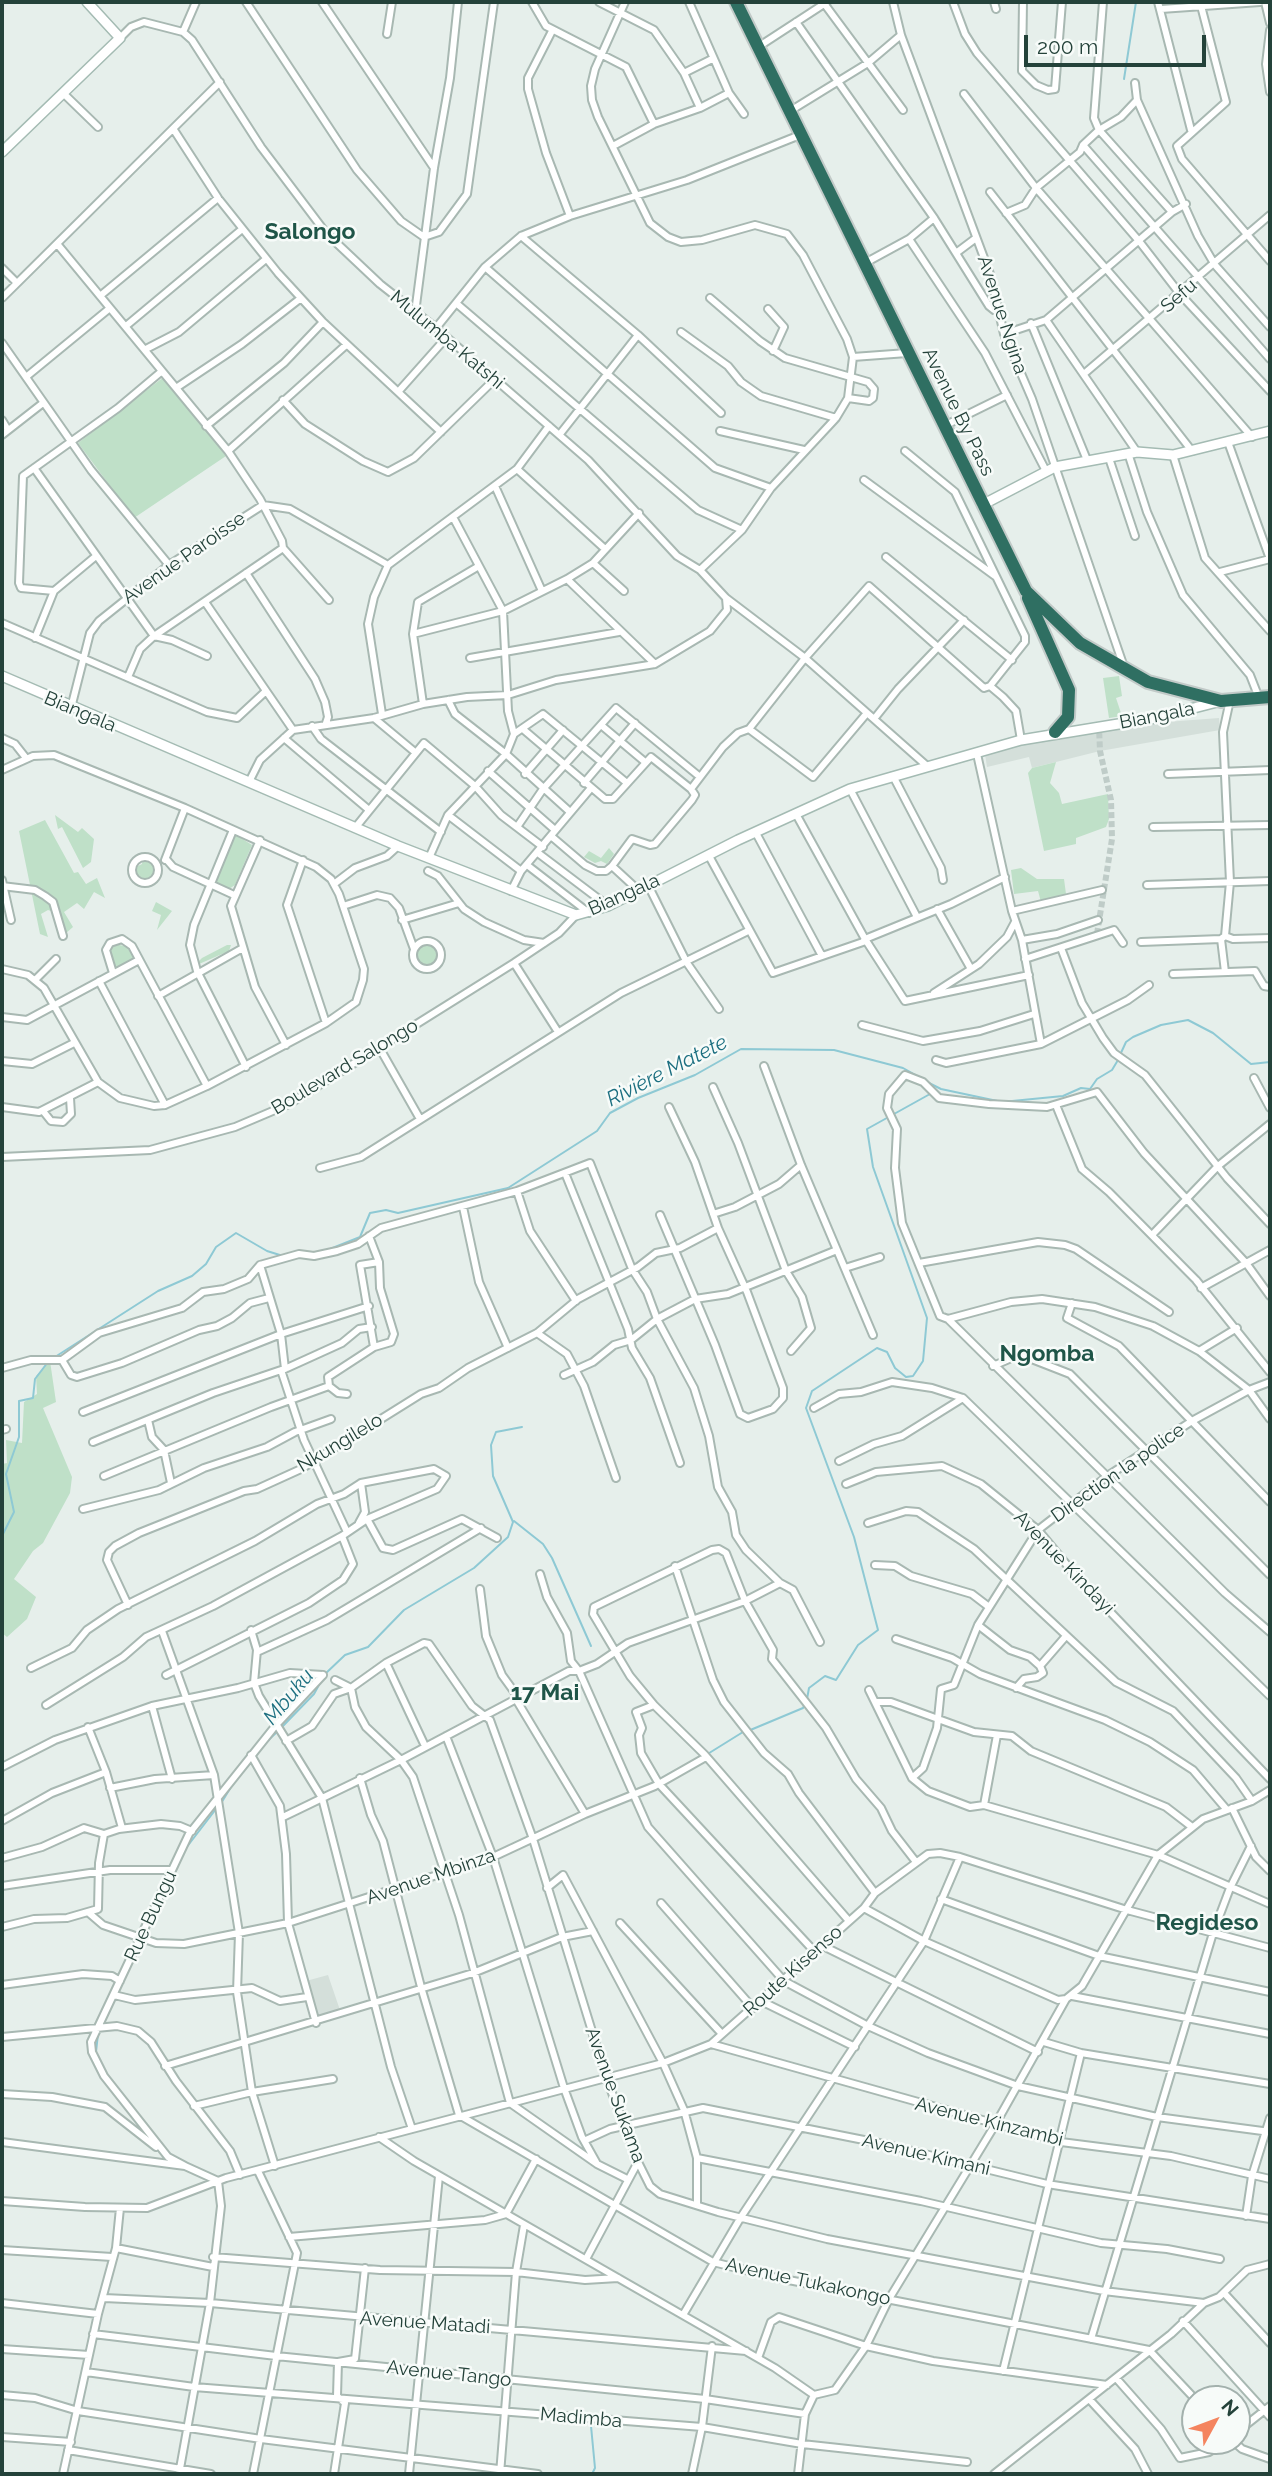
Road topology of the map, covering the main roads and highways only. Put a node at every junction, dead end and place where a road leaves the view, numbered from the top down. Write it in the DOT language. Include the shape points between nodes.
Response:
graph roads {
  1 [pos="736,2"];
  2 [pos="1026,591"];
  3 [pos="1267,697"];
  4 [pos="1055,732"];
  1 -- 2 [label="highway, Avenue By Pass"];
  2 -- 3 [label="highway, Avenue By Pass" via="1080,643 1148,682 1226,701"];
  2 -- 4 [label="highway" via="1069,690 1068,717"];
}
